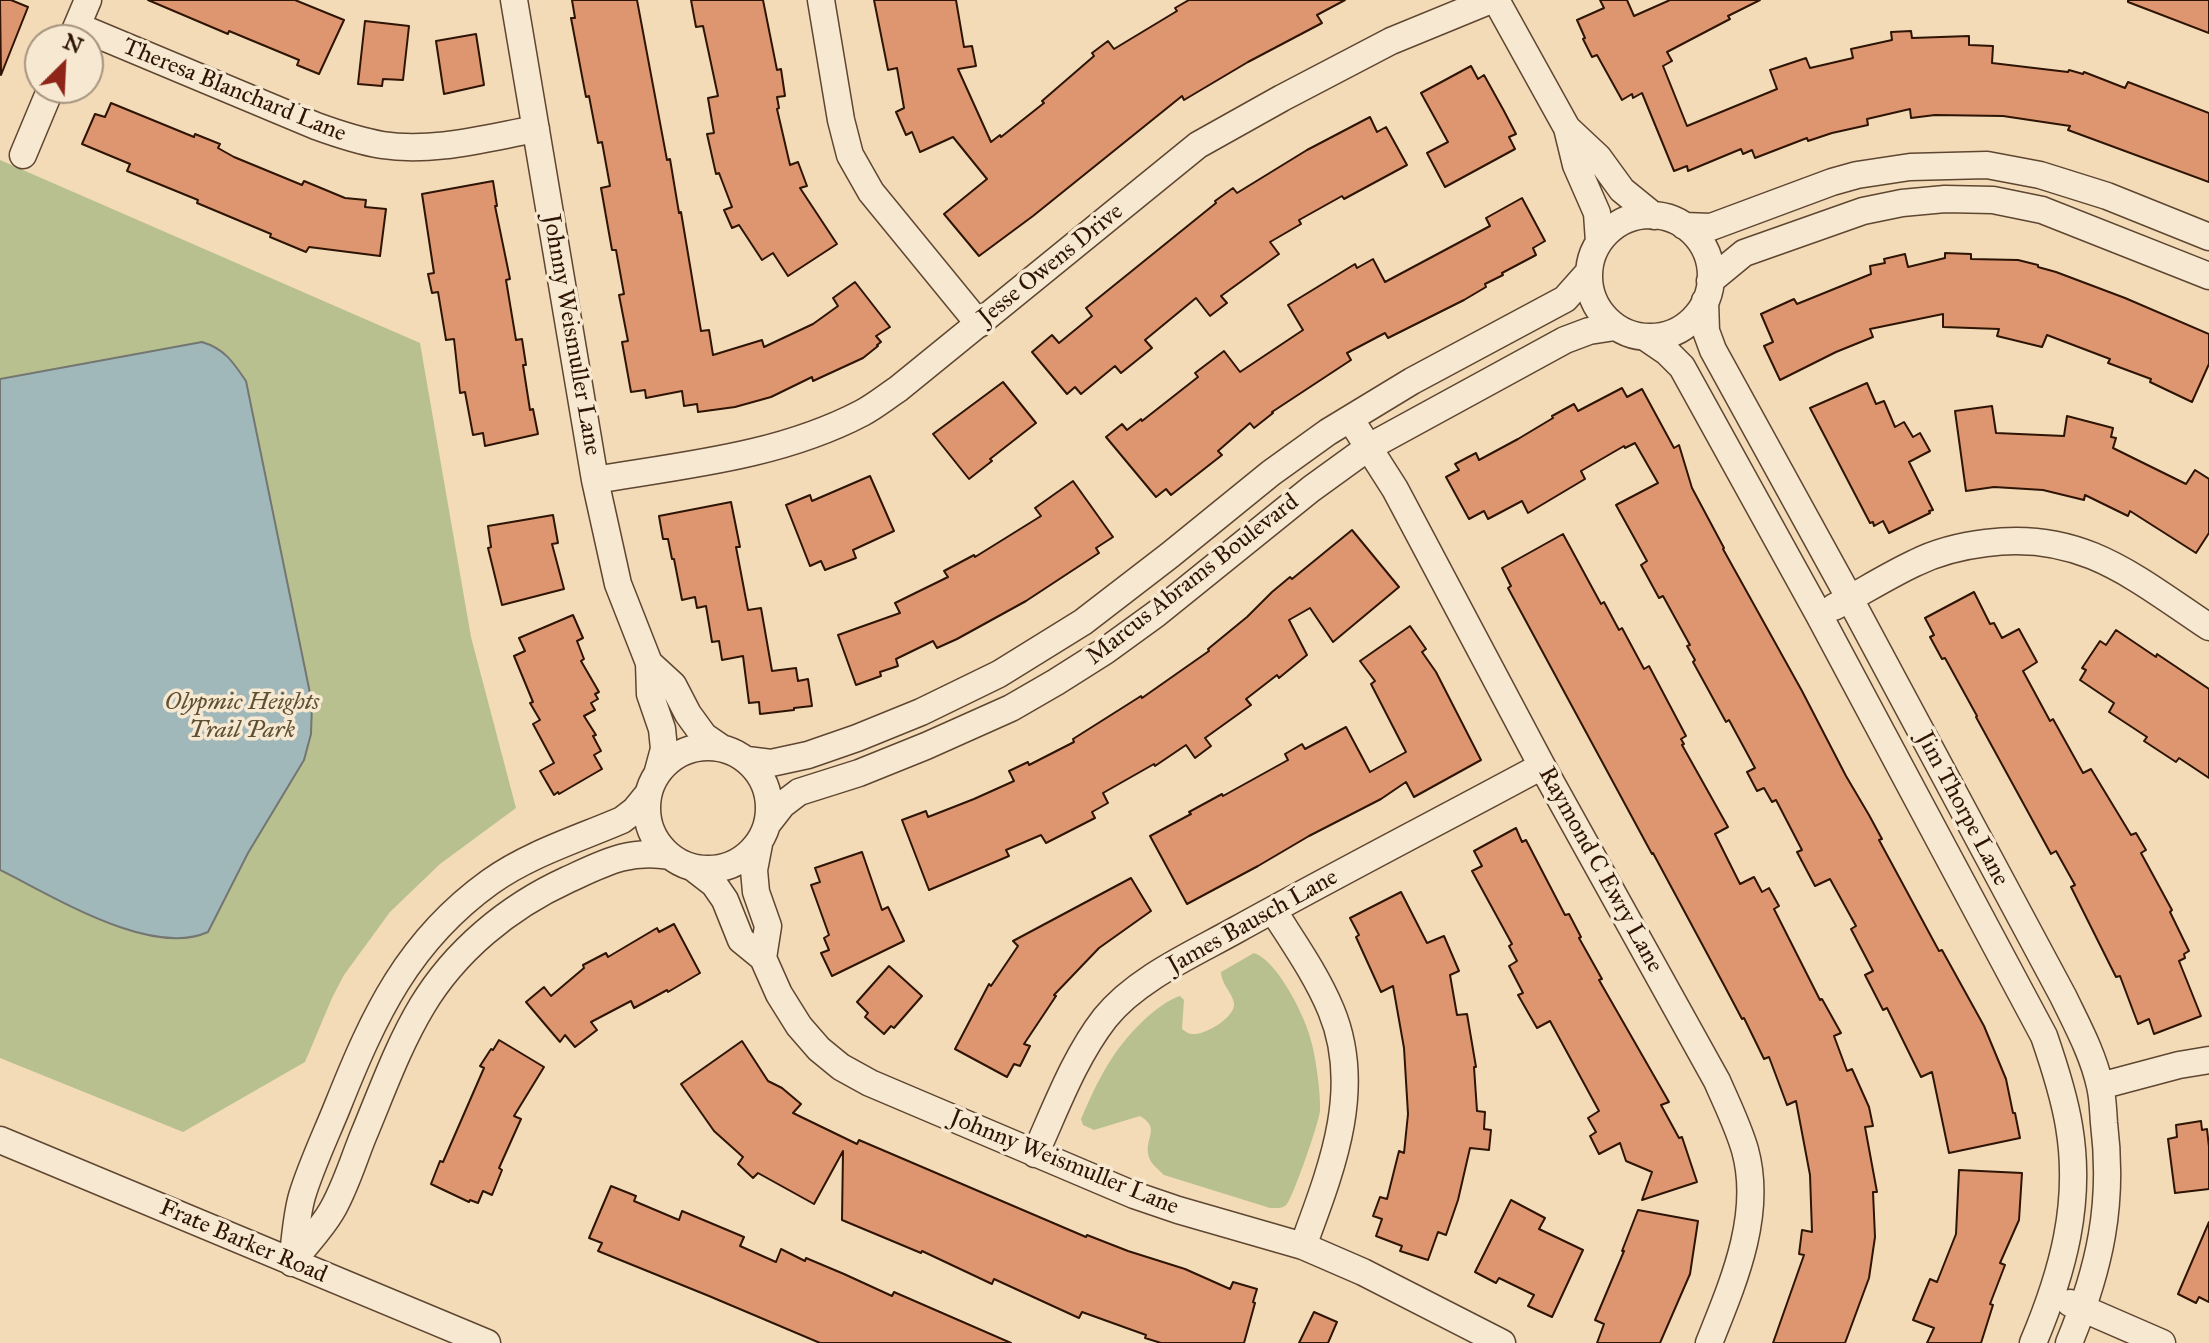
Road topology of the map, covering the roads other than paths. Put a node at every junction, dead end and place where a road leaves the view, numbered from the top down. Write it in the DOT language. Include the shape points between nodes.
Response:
graph roads {
  1 [pos="88,0"];
  2 [pos="514,0"];
  3 [pos="821,0"];
  4 [pos="1494,0"];
  5 [pos="78,24"];
  6 [pos="104,44"];
  7 [pos="44,104"];
  8 [pos="1567,128"];
  9 [pos="536,129"];
  10 [pos="23,155"];
  11 [pos="1654,216"];
  12 [pos="1684,226"];
  13 [pos="2209,237"];
  14 [pos="1599,242"];
  15 [pos="1589,272"];
  16 [pos="2209,276"];
  17 [pos="1708,291"];
  18 [pos="979,324"];
  19 [pos="1615,327"];
  20 [pos="1645,337"];
  21 [pos="1351,420"];
  22 [pos="1369,447"];
  23 [pos="595,480"];
  24 [pos="1850,599"];
  25 [pos="1819,615"];
  26 [pos="2209,627"];
  27 [pos="649,663"];
  28 [pos="720,747"];
  29 [pos="747,760"];
  30 [pos="1542,766"];
  31 [pos="653,782"];
  32 [pos="763,833"];
  33 [pos="681,862"];
  34 [pos="1273,910"];
  35 [pos="763,958"];
  36 [pos="2209,1060"];
  37 [pos="2100,1086"];
  38 [pos="0,1140"];
  39 [pos="1035,1154"];
  40 [pos="1303,1246"];
  41 [pos="292,1263"];
  42 [pos="2053,1296"];
  43 [pos="2083,1309"];
  44 [pos="487,1343"];
  45 [pos="1502,1343"];
  46 [pos="1709,1343"];
  47 [pos="2033,1343"];
  48 [pos="2069,1343"];
  49 [pos="2162,1343"];
  1 -- 5 [label="street"];
  2 -- 9 [label="street, Johnny Weismuller Lane"];
  3 -- 18 [label="street" via="850,155 871,192"];
  4 -- 8 [label="street"];
  4 -- 18 [label="street, Jesse Owens Drive" via="1391,41 1198,145"];
  6 -- 9 [label="street, Theresa Blanchard Lane" via="356,140 433,147"];
  7 -- 10 [label="street"];
  8 -- 11 [label="street" via="1622,190"];
  8 -- 14 [label="street" via="1597,213"];
  9 -- 23 [label="street, Johnny Weismuller Lane"];
  11 -- 12 [label="street"];
  11 -- 14 [label="street" via="1623,222"];
  12 -- 13 [label="street" via="1711,227 1857,175 1987,165 2107,196"];
  12 -- 17 [label="street" via="1704,250 1710,270"];
  14 -- 15 [label="street"];
  15 -- 19 [label="street" via="1595,303"];
  15 -- 21 [label="street, Marcus Abrams Boulevard" via="1565,299"];
  16 -- 17 [label="street" via="2042,210 1993,200 1945,199 1863,211 1744,253"];
  17 -- 20 [label="street" via="1686,326"];
  17 -- 24 [label="street, Jim Thorpe Lane" via="1706,331 1713,350"];
  18 -- 23 [label="street, Jesse Owens Drive" via="865,412 803,439"];
  19 -- 20 [label="street"];
  19 -- 22 [label="street, Marcus Abrams Boulevard" via="1565,340"];
  20 -- 25 [label="street, Jim Thorpe Lane" via="1682,367"];
  21 -- 22 [label="street, Raymond C Ewry Lane"];
  21 -- 29 [label="street, Marcus Abrams Boulevard" via="1271,473 1083,622 999,674 908,717 808,755 771,763"];
  22 -- 30 [label="street, Raymond C Ewry Lane"];
  22 -- 32 [label="street, Marcus Abrams Boulevard" via="1105,651 1011,708 859,773 799,792 782,805"];
  23 -- 27 [label="street, Johnny Weismuller Lane" via="618,584"];
  24 -- 25 [label="street"];
  24 -- 26 [label="street" via="1917,561 1959,546 2034,540 2095,556"];
  24 -- 37 [label="street, Jim Thorpe Lane" via="2063,996"];
  25 -- 42 [label="street, Jim Thorpe Lane" via="2044,1036 2069,1126 2074,1167 2068,1239"];
  27 -- 28 [label="street, Johnny Weismuller Lane" via="673,685 704,736"];
  27 -- 31 [label="street, Johnny Weismuller Lane" via="650,694 664,749"];
  28 -- 29 [label="street"];
  28 -- 31 [label="street" via="686,750"];
  29 -- 32 [label="street" via="767,788 770,805"];
  30 -- 34 [label="street, James Bausch Lane"];
  30 -- 46 [label="street, Raymond C Ewry Lane" via="1717,1081 1746,1153 1750,1185 1744,1247"];
  31 -- 33 [label="street" via="647,811 650,828 658,844"];
  31 -- 41 [label="street" via="622,820 492,880 422,944 361,1045 302,1198"];
  32 -- 33 [label="street" via="745,857 729,866 711,869"];
  32 -- 35 [label="street, Johnny Weismuller Lane" via="754,870 768,926"];
  33 -- 35 [label="street, Johnny Weismuller Lane" via="714,884 741,940"];
  33 -- 41 [label="street" via="651,853 615,858 507,915 467,950 421,1008 331,1212"];
  34 -- 39 [label="street, James Bausch Lane" via="1123,1000 1076,1065"];
  34 -- 40 [label="street" via="1332,1011 1342,1049 1343,1119"];
  35 -- 39 [label="street, Johnny Weismuller Lane" via="799,1026 841,1067"];
  36 -- 37 [label="street"];
  37 -- 43 [label="street, Jim Thorpe Lane" via="2107,1207"];
  38 -- 41 [label="street, Frate Barker Road"];
  39 -- 40 [label="street, Johnny Weismuller Lane" via="1134,1195"];
  40 -- 45 [label="street, Johnny Weismuller Lane"];
  41 -- 44 [label="street, Frate Barker Road"];
  42 -- 43 [label="street"];
  42 -- 47 [label="street, Jim Thorpe Lane"];
  43 -- 48 [label="street, Jim Thorpe Lane"];
  43 -- 49 [label="street"];
}
